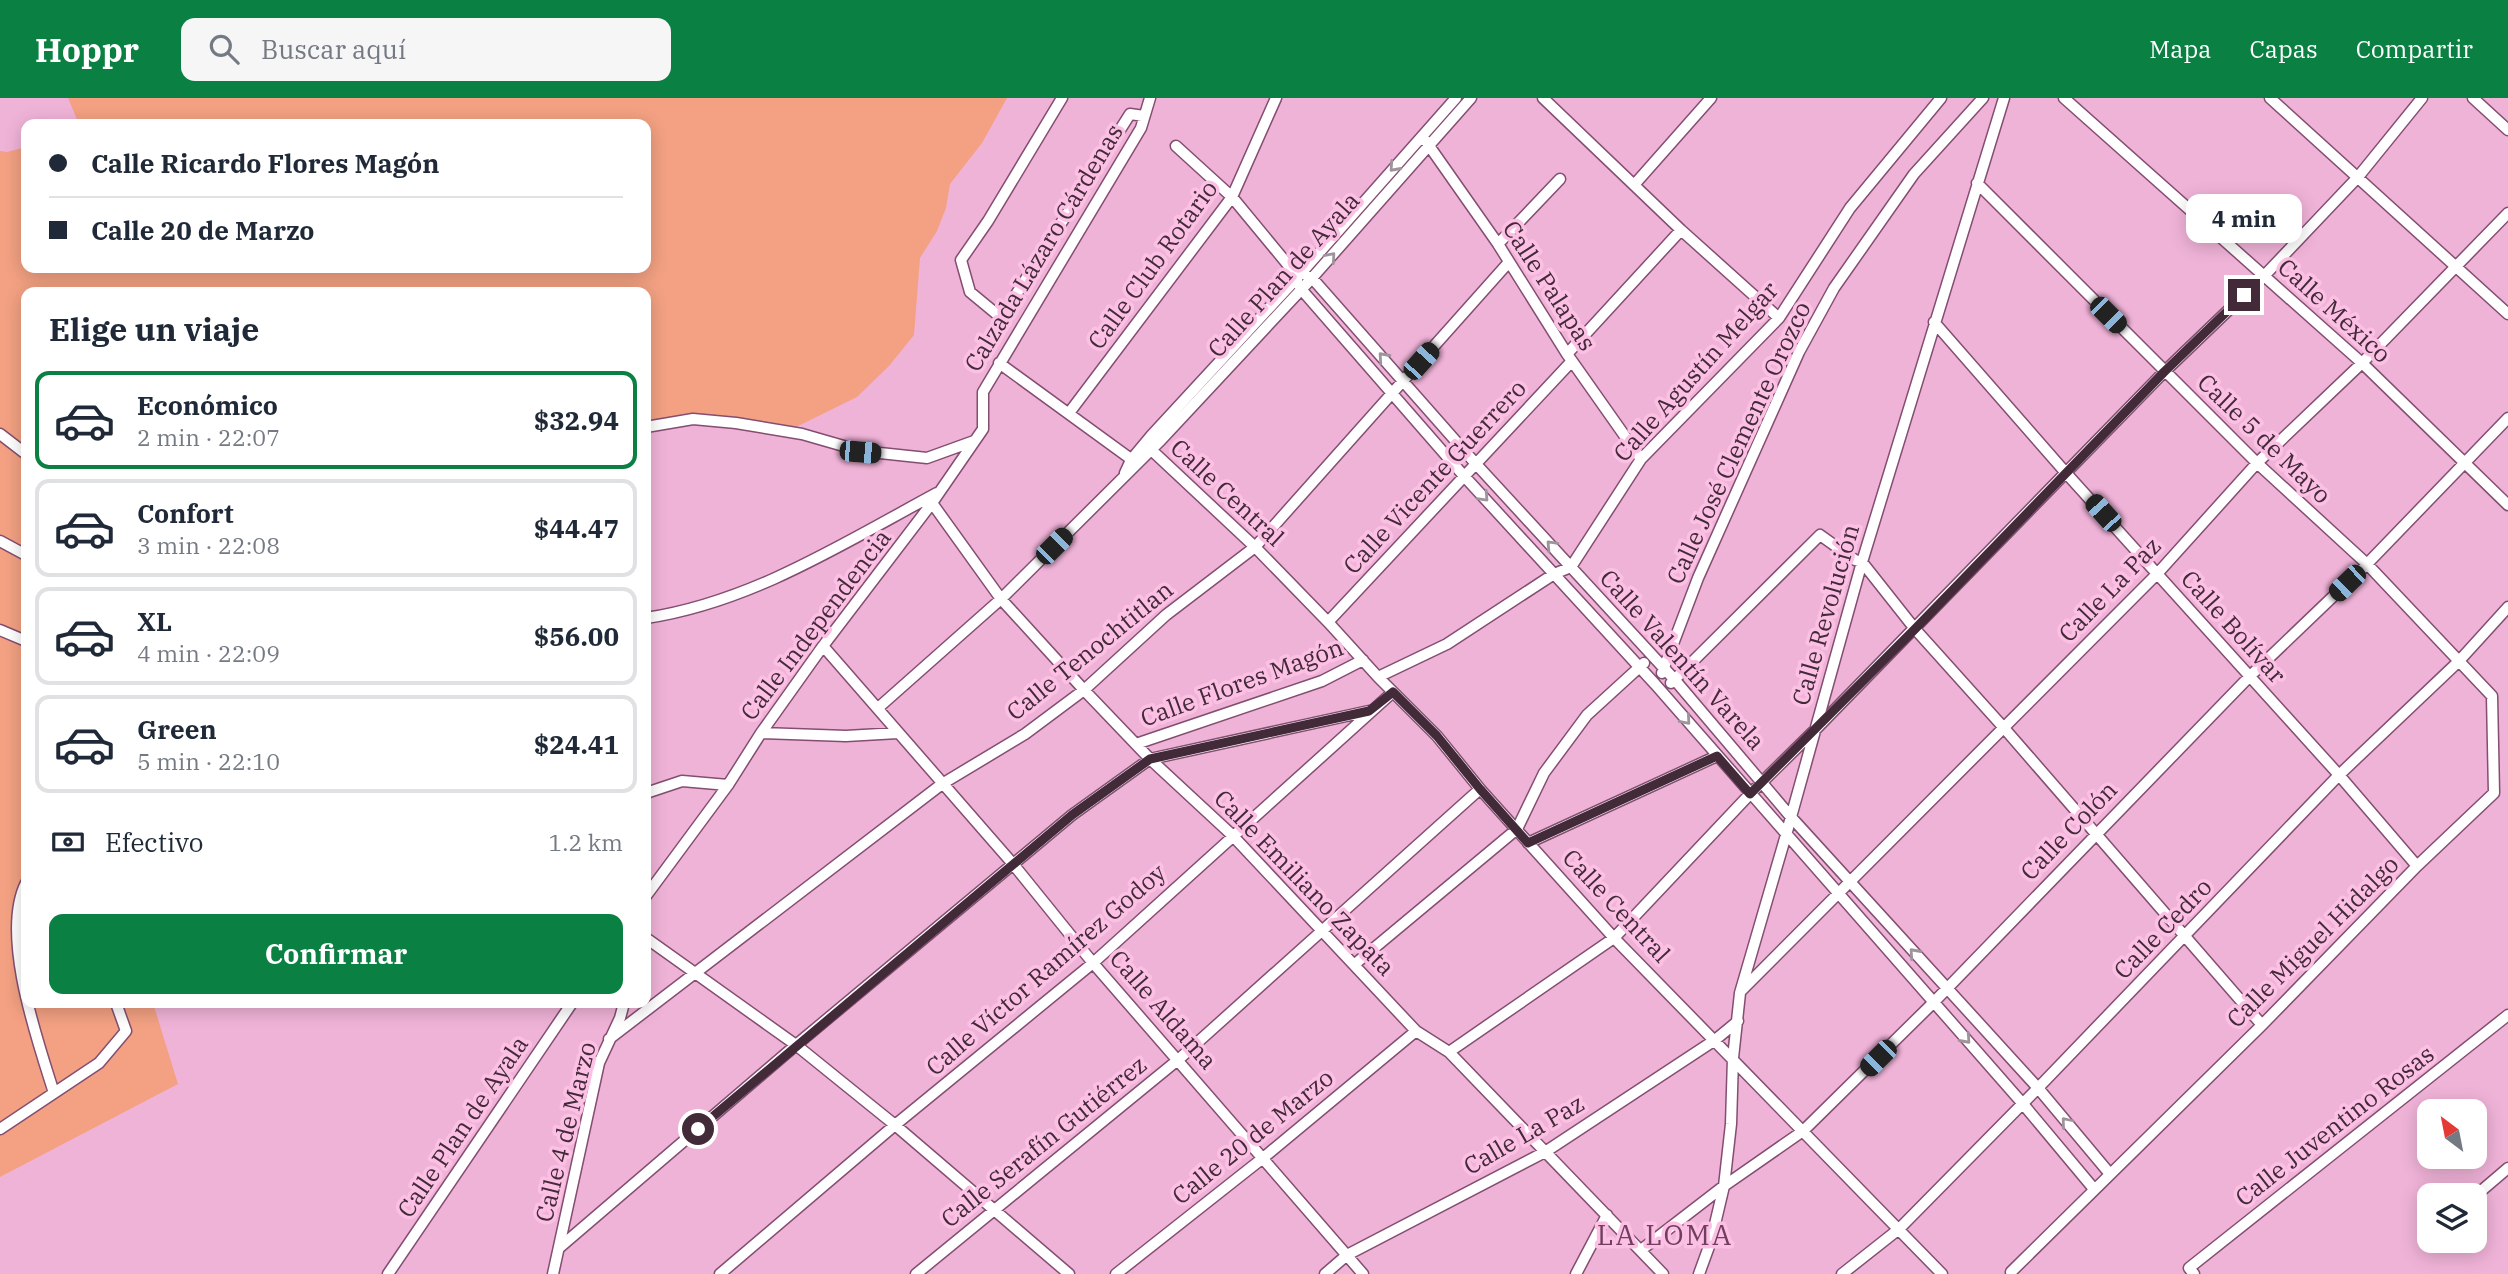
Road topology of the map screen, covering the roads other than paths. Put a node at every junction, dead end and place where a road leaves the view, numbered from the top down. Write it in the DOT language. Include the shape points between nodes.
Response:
graph roads {
  1 [pos="1062,98"];
  2 [pos="1150,98"];
  3 [pos="1276,98"];
  4 [pos="1456,98"];
  5 [pos="1471,98"];
  6 [pos="1543,98"];
  7 [pos="1711,98"];
  8 [pos="1941,98"];
  9 [pos="1983,98"];
  10 [pos="2004,98"];
  11 [pos="2064,98"];
  12 [pos="2270,98"];
  13 [pos="2422,98"];
  14 [pos="2473,98"];
  15 [pos="1144,116"];
  16 [pos="2508,130"];
  17 [pos="1425,141"];
  18 [pos="1176,146"];
  19 [pos="2358,177"];
  20 [pos="1560,179"];
  21 [pos="1977,183"];
  22 [pos="1634,185"];
  23 [pos="1231,198"];
  24 [pos="2508,213"];
  25 [pos="1681,230"];
  26 [pos="1498,244"];
  27 [pos="1509,262"];
  28 [pos="2456,268"];
  29 [pos="2264,276"];
  30 [pos="1303,280"];
  31 [pos="2508,314"];
  32 [pos="1779,318"];
  33 [pos="1934,322"];
  34 [pos="1570,358"];
  35 [pos="999,363"];
  36 [pos="2361,363"];
  37 [pos="2164,372"];
  38 [pos="1404,380"];
  39 [pos="1392,393"];
  40 [pos="1069,413"];
  41 [pos="2508,418"];
  42 [pos="651,426"];
  43 [pos="0,433"];
  44 [pos="974,441"];
  45 [pos="1148,447"];
  46 [pos="21,450"];
  47 [pos="1641,459"];
  48 [pos="1134,462"];
  49 [pos="2258,463"];
  50 [pos="2465,463"];
  51 [pos="1476,464"];
  52 [pos="2066,473"];
  53 [pos="1464,476"];
  54 [pos="940,491"];
  55 [pos="932,503"];
  56 [pos="2508,505"];
  57 [pos="0,541"];
  58 [pos="1255,547"];
  59 [pos="21,552"];
  60 [pos="1862,562"];
  61 [pos="2367,564"];
  62 [pos="1571,567"];
  63 [pos="1554,574"];
  64 [pos="2157,574"];
  65 [pos="1002,599"];
  66 [pos="2508,607"];
  67 [pos="651,617"];
  68 [pos="1328,622"];
  69 [pos="1915,629"];
  70 [pos="0,630"];
  71 [pos="21,639"];
  72 [pos="823,646"];
  73 [pos="1651,656"];
  74 [pos="1363,660"];
  75 [pos="2459,661"];
  76 [pos="1639,667"];
  77 [pos="1663,670"];
  78 [pos="1378,677"];
  79 [pos="2249,677"];
  80 [pos="1674,680"];
  81 [pos="1659,688"];
  82 [pos="1084,690"];
  83 [pos="1393,692"];
  84 [pos="2492,695"];
  85 [pos="878,708"];
  86 [pos="1369,711"];
  87 [pos="2004,727"];
  88 [pos="1815,730"];
  89 [pos="761,733"];
  90 [pos="898,733"];
  91 [pos="1136,744"];
  92 [pos="1717,756"];
  93 [pos="1150,759"];
  94 [pos="2339,775"];
  95 [pos="1761,782"];
  96 [pos="942,783"];
  97 [pos="728,785"];
  98 [pos="1480,789"];
  99 [pos="651,791"];
  100 [pos="1750,794"];
  101 [pos="1791,817"];
  102 [pos="1517,829"];
  103 [pos="2096,833"];
  104 [pos="1232,835"];
  105 [pos="1786,835"];
  106 [pos="1528,843"];
  107 [pos="1013,864"];
  108 [pos="2417,866"];
  109 [pos="1851,882"];
  110 [pos="651,889"];
  111 [pos="1839,894"];
  112 [pos="21,902"];
  113 [pos="1320,930"];
  114 [pos="2184,937"];
  115 [pos="1614,938"];
  116 [pos="651,942"];
  117 [pos="1093,963"];
  118 [pos="1355,964"];
  119 [pos="694,972"];
  120 [pos="21,977"];
  121 [pos="1947,989"];
  122 [pos="1740,993"];
  123 [pos="1933,1003"];
  124 [pos="651,1006"];
  125 [pos="26,1008"];
  126 [pos="118,1008"];
  127 [pos="569,1008"];
  128 [pos="623,1008"];
  129 [pos="649,1008"];
  130 [pos="2508,1016"];
  131 [pos="1738,1021"];
  132 [pos="2262,1025"];
  133 [pos="1416,1031"];
  134 [pos="610,1039"];
  135 [pos="1715,1040"];
  136 [pos="796,1045"];
  137 [pos="1449,1052"];
  138 [pos="1733,1058"];
  139 [pos="1178,1059"];
  140 [pos="2038,1088"];
  141 [pos="54,1093"];
  142 [pos="2023,1104"];
  143 [pos="895,1125"];
  144 [pos="0,1129"];
  145 [pos="1803,1131"];
  146 [pos="1545,1152"];
  147 [pos="1263,1158"];
  148 [pos="2508,1168"];
  149 [pos="2110,1174"];
  150 [pos="1724,1186"];
  151 [pos="2487,1186"];
  152 [pos="2094,1189"];
  153 [pos="992,1210"];
  154 [pos="1607,1215"];
  155 [pos="1899,1229"];
  156 [pos="559,1248"];
  157 [pos="1641,1250"];
  158 [pos="1347,1255"];
  159 [pos="2191,1271"];
  160 [pos="2011,1272"];
  161 [pos="389,1274"];
  162 [pos="554,1274"];
  163 [pos="720,1274"];
  164 [pos="916,1274"];
  165 [pos="1069,1274"];
  166 [pos="1116,1274"];
  167 [pos="1325,1274"];
  168 [pos="1363,1274"];
  169 [pos="1576,1274"];
  170 [pos="1663,1274"];
  171 [pos="1699,1274"];
  172 [pos="1842,1274"];
  173 [pos="1942,1274"];
  1 -- 15 [label="street" via="961,260 970,292 999,316 1006,312 1130,114"];
  2 -- 15 [label="street, Calzada Lázaro Cárdenas"];
  3 -- 23 [label="street, Calle Club Rotario"];
  4 -- 17 [label="street, Calle Plan de Ayala"];
  5 -- 17 [label="street, Calle Plan de Ayala"];
  6 -- 22 [label="street"];
  7 -- 22 [label="street"];
  8 -- 32 [label="street, Calle Agustín Melgar" via="1850,208"];
  9 -- 77 [label="street, Calle José Clemente Orozco" via="1914,174 1834,288 1798,352 1698,578"];
  10 -- 21 [label="street, Calle Revolución"];
  11 -- 29 [label="street, Calle México"];
  12 -- 19 [label="street"];
  13 -- 19 [label="street"];
  14 -- 16 [label="street"];
  15 -- 35 [label="street, Calzada Lázaro Cárdenas"];
  17 -- 26 [label="street, Calle Palapas"];
  17 -- 30 [label="street, Calle Plan de Ayala"];
  18 -- 23 [label="street"];
  19 -- 28 [label="street"];
  19 -- 29 [label="street"];
  20 -- 26 [label="street"];
  21 -- 33 [label="street, Calle Revolución"];
  21 -- 37 [label="street, Calle 5 de Mayo"];
  22 -- 25 [label="street"];
  23 -- 30 [label="street"];
  23 -- 40 [label="street, Calle Club Rotario"];
  24 -- 28 [label="street, Calle La Paz"];
  25 -- 32 [label="street"];
  25 -- 34 [label="street, Calle Vicente Guerrero"];
  26 -- 27 [label="street, Calle Palapas"];
  27 -- 34 [label="street, Calle Palapas"];
  27 -- 38 [label="street, Calle Tenochtitlan"];
  28 -- 31 [label="street"];
  28 -- 36 [label="street, Calle La Paz"];
  29 -- 36 [label="street, Calle México"];
  29 -- 37 [label="street"];
  38 -- 30 [label="street, Calle Valentín Varela, one-way"];
  30 -- 39 [label="street, Calle Valentín Varela"];
  30 -- 45 [label="street, Calle Plan de Ayala"];
  32 -- 47 [label="street, Calle Agustín Melgar"];
  33 -- 52 [label="street, Calle Bolívar"];
  33 -- 60 [label="street, Calle Revolución"];
  34 -- 47 [label="street, Calle Palapas"];
  34 -- 51 [label="street, Calle Vicente Guerrero"];
  35 -- 40 [label="street, Calle Central"];
  35 -- 44 [label="street, Calzada Lázaro Cárdenas" via="983,392 983,429"];
  36 -- 49 [label="street, Calle La Paz"];
  36 -- 50 [label="street, Calle México"];
  37 -- 49 [label="street, Calle 5 de Mayo"];
  37 -- 52 [label="street"];
  38 -- 39 [label="street, Calle Tenochtitlan"];
  38 -- 51 [label="street, Calle Valentín Varela"];
  39 -- 53 [label="street, Calle Valentín Varela"];
  39 -- 58 [label="street, Calle Tenochtitlan"];
  40 -- 48 [label="street, Calle Central"];
  41 -- 50 [label="street, Calle Colón"];
  42 -- 44 [label="street" via="693,419 736,423 802,434 860,452 927,458"];
  43 -- 46 [label="street"];
  44 -- 54 [label="street, Calzada Lázaro Cárdenas"];
  45 -- 48 [label="street, Calle Plan de Ayala"];
  45 -- 58 [label="street, Calle Central"];
  47 -- 62 [label="street, Calle Agustín Melgar"];
  48 -- 65 [label="street, Calle Plan de Ayala"];
  49 -- 61 [label="street, Calle 5 de Mayo"];
  49 -- 64 [label="street, Calle La Paz"];
  50 -- 56 [label="street, Calle México"];
  50 -- 61 [label="street, Calle Colón"];
  51 -- 53 [label="street, Calle Vicente Guerrero"];
  62 -- 51 [label="street, Calle Valentín Varela, one-way"];
  52 -- 64 [label="street, Calle Bolívar"];
  52 -- 69 [label="street"];
  53 -- 63 [label="street, Calle Valentín Varela, one-way"];
  53 -- 68 [label="street, Calle Vicente Guerrero"];
  54 -- 55 [label="street, Calle Independencia"];
  54 -- 67 [label="street" via="736,596"];
  55 -- 65 [label="street, Calle Emiliano Zapata"];
  55 -- 72 [label="street, Calle Independencia"];
  57 -- 59 [label="street"];
  58 -- 68 [label="street, Calle Central"];
  58 -- 82 [label="street, Calle Tenochtitlan" via="1166,615"];
  60 -- 69 [label="street"];
  60 -- 80 [label="street" via="1820,535"];
  60 -- 88 [label="street, Calle Revolución"];
  61 -- 75 [label="street, Calle 5 de Mayo"];
  61 -- 79 [label="street, Calle Colón"];
  62 -- 63 [label="street"];
  62 -- 73 [label="street, Calle Valentín Varela"];
  63 -- 76 [label="street, Calle Valentín Varela"];
  63 -- 78 [label="street" via="1447,644"];
  64 -- 79 [label="street, Calle Bolívar"];
  64 -- 87 [label="street, Calle La Paz"];
  65 -- 82 [label="street, Calle Emiliano Zapata"];
  65 -- 85 [label="street, Calle Plan de Ayala"];
  66 -- 75 [label="street, Calle Cedro"];
  68 -- 74 [label="street, Calle Central"];
  69 -- 87 [label="street"];
  69 -- 88 [label="street"];
  70 -- 71 [label="street"];
  72 -- 85 [label="street, Calle Aldama"];
  72 -- 89 [label="street, Calle Independencia"];
  73 -- 76 [label="street"];
  73 -- 77 [label="street, Calle Valentín Varela"];
  74 -- 78 [label="street, Calle Central"];
  74 -- 91 [label="street, Calle Flores Magón" via="1322,681"];
  75 -- 84 [label="street, Calle 5 de Mayo"];
  75 -- 94 [label="street, Calle Cedro"];
  76 -- 81 [label="street, Calle Valentín Varela"];
  76 -- 102 [label="street" via="1587,715 1544,774"];
  77 -- 80 [label="street, Calle Valentín Varela"];
  77 -- 81 [label="street, Calle José Clemente Orozco"];
  78 -- 83 [label="street, Calle Central"];
  79 -- 94 [label="street, Calle Bolívar"];
  79 -- 103 [label="street, Calle Colón"];
  80 -- 81 [label="street"];
  80 -- 95 [label="street, Calle Valentín Varela"];
  81 -- 92 [label="street, Calle Valentín Varela, one-way"];
  82 -- 91 [label="street, Calle Emiliano Zapata"];
  82 -- 96 [label="street, Calle Tenochtitlan" via="1025,734"];
  83 -- 86 [label="street, Calle Víctor Ramírez Godoy"];
  83 -- 98 [label="street, Calle Central"];
  84 -- 108 [label="street, Calle Miguel Hidalgo" via="2494,793"];
  85 -- 90 [label="street, Calle Aldama"];
  86 -- 93 [label="street"];
  86 -- 104 [label="street, Calle Víctor Ramírez Godoy"];
  87 -- 103 [label="street"];
  87 -- 109 [label="street, Calle La Paz"];
  88 -- 95 [label="street"];
  88 -- 101 [label="street, Calle Revolución"];
  89 -- 90 [label="street"];
  89 -- 97 [label="street, Calle Independencia"];
  90 -- 96 [label="street, Calle Aldama"];
  91 -- 93 [label="street, Calle Emiliano Zapata"];
  92 -- 100 [label="street, Calle Valentín Varela"];
  92 -- 106 [label="street"];
  93 -- 104 [label="street, Calle Emiliano Zapata"];
  93 -- 107 [label="street"];
  94 -- 108 [label="street, Calle Bolívar"];
  94 -- 114 [label="street, Calle Cedro"];
  95 -- 100 [label="street"];
  95 -- 101 [label="street, Calle Valentín Varela"];
  96 -- 107 [label="street, Calle Aldama"];
  96 -- 119 [label="street, Calle Tenochtitlan"];
  97 -- 99 [label="street" via="682,781"];
  97 -- 110 [label="street"];
  98 -- 102 [label="street, Calle Central"];
  98 -- 113 [label="street, Calle Serafín Gutiérrez"];
  100 -- 105 [label="street, Calle Valentín Varela"];
  100 -- 115 [label="street"];
  101 -- 105 [label="street, Calle Revolución"];
  101 -- 109 [label="street, Calle Valentín Varela"];
  102 -- 106 [label="street, Calle Central"];
  102 -- 118 [label="street"];
  103 -- 114 [label="street"];
  103 -- 121 [label="street, Calle Colón"];
  104 -- 113 [label="street, Calle Emiliano Zapata"];
  104 -- 117 [label="street, Calle Víctor Ramírez Godoy"];
  105 -- 111 [label="street, Calle Valentín Varela"];
  105 -- 122 [label="street, Calle Revolución"];
  106 -- 115 [label="street, Calle Central"];
  107 -- 117 [label="street, Calle Aldama"];
  107 -- 136 [label="street"];
  108 -- 132 [label="street, Calle Miguel Hidalgo"];
  109 -- 111 [label="street, Calle La Paz"];
  121 -- 109 [label="street, Calle Valentín Varela, one-way"];
  111 -- 122 [label="street, Calle La Paz"];
  111 -- 123 [label="street, Calle Valentín Varela"];
  112 -- 120 [label="street" via="13,932"];
  113 -- 118 [label="street, Calle Emiliano Zapata"];
  113 -- 139 [label="street, Calle Serafín Gutiérrez"];
  114 -- 132 [label="street"];
  114 -- 140 [label="street, Calle Cedro"];
  115 -- 135 [label="street, Calle Central"];
  115 -- 137 [label="street"];
  116 -- 119 [label="street"];
  117 -- 139 [label="street, Calle Aldama"];
  117 -- 143 [label="street, Calle Víctor Ramírez Godoy"];
  118 -- 133 [label="street, Calle Emiliano Zapata"];
  119 -- 124 [label="street, Calle Tenochtitlan"];
  119 -- 136 [label="street"];
  121 -- 123 [label="street, Calle Colón"];
  121 -- 140 [label="street, Calle Valentín Varela"];
  122 -- 131 [label="street, Calle Revolución"];
  123 -- 142 [label="street, Calle Valentín Varela, one-way"];
  123 -- 145 [label="street, Calle Colón"];
  125 -- 141 [label="street"];
  126 -- 141 [label="street" via="126,1031 99,1063"];
  127 -- 161 [label="street, Calle Plan de Ayala"];
  128 -- 134 [label="street, Calle 4 de Marzo"];
  129 -- 134 [label="street, Calle Tenochtitlan"];
  130 -- 159 [label="street, Calle Juventino Rosas"];
  131 -- 135 [label="street, Calle La Paz"];
  131 -- 138 [label="street, Calle Revolución"];
  132 -- 149 [label="street, Calle Miguel Hidalgo"];
  133 -- 137 [label="street, Calle Emiliano Zapata"];
  133 -- 147 [label="street, Calle 20 de Marzo"];
  134 -- 156 [label="street, Calle 4 de Marzo" via="599,1063"];
  135 -- 138 [label="street, Calle Central"];
  135 -- 146 [label="street, Calle La Paz"];
  136 -- 143 [label="street"];
  136 -- 156 [label="street"];
  137 -- 146 [label="street, Calle Emiliano Zapata"];
  138 -- 145 [label="street, Calle Central"];
  138 -- 150 [label="street, Calle Revolución"];
  139 -- 147 [label="street, Calle Aldama"];
  139 -- 153 [label="street, Calle Serafín Gutiérrez"];
  140 -- 142 [label="street, Calle Cedro"];
  149 -- 140 [label="street, Calle Valentín Varela, one-way"];
  141 -- 144 [label="street"];
  142 -- 152 [label="street, Calle Valentín Varela"];
  142 -- 155 [label="street, Calle Cedro"];
  143 -- 153 [label="street"];
  143 -- 163 [label="street, Calle Víctor Ramírez Godoy"];
  145 -- 150 [label="street, Calle Colón"];
  145 -- 155 [label="street, Calle Central"];
  146 -- 154 [label="street, Calle Emiliano Zapata"];
  146 -- 158 [label="street, Calle La Paz"];
  147 -- 158 [label="street, Calle Aldama"];
  147 -- 166 [label="street, Calle 20 de Marzo"];
  148 -- 151 [label="street"];
  149 -- 152 [label="street, Calle Miguel Hidalgo"];
  150 -- 157 [label="street, Calle Colón"];
  150 -- 171 [label="street, Calle Revolución"];
  152 -- 160 [label="street, Calle Miguel Hidalgo"];
  153 -- 164 [label="street, Calle Serafín Gutiérrez"];
  153 -- 165 [label="street"];
  154 -- 157 [label="street, Calle Emiliano Zapata"];
  154 -- 169 [label="street"];
  155 -- 172 [label="street, Calle Cedro"];
  155 -- 173 [label="street, Calle Central"];
  156 -- 162 [label="street, Calle 4 de Marzo"];
  157 -- 170 [label="street, Calle Emiliano Zapata"];
  158 -- 167 [label="street, Calle La Paz"];
  158 -- 168 [label="street, Calle Aldama"];
}
